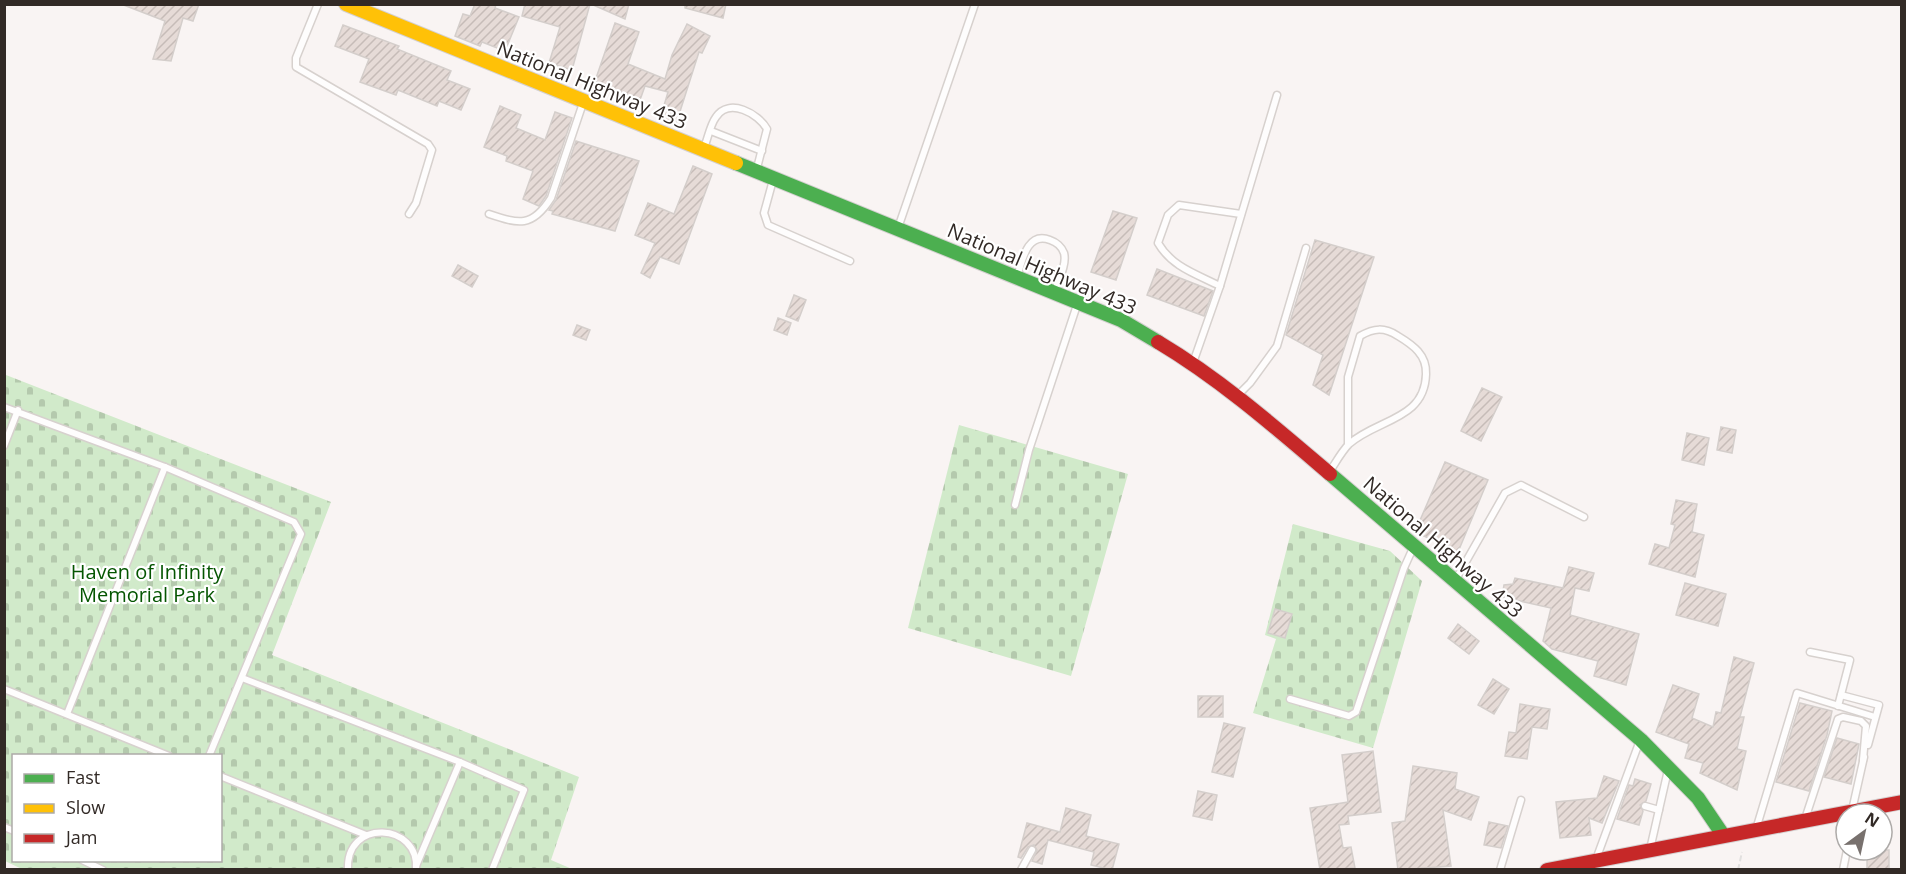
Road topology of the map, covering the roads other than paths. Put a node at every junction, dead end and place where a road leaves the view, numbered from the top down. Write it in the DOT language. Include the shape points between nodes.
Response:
graph roads {
  1 [pos="318,4"];
  2 [pos="346,4"];
  3 [pos="975,4"];
  4 [pos="1277,95"];
  5 [pos="583,102"];
  6 [pos="711,131"];
  7 [pos="703,151"];
  8 [pos="762,151"];
  9 [pos="756,172"];
  10 [pos="773,180"];
  11 [pos="410,214"];
  12 [pos="489,214"];
  13 [pos="1241,214"];
  14 [pos="897,231"];
  15 [pos="1306,248"];
  16 [pos="850,261"];
  17 [pos="1016,277"];
  18 [pos="1220,286"];
  19 [pos="1055,292"];
  20 [pos="1078,301"];
  21 [pos="1193,363"];
  22 [pos="1238,396"];
  23 [pos="4,407"];
  24 [pos="18,410"];
  25 [pos="1348,445"];
  26 [pos="4,446"];
  27 [pos="165,467"];
  28 [pos="1328,474"];
  29 [pos="1015,505"];
  30 [pos="1584,517"];
  31 [pos="1413,548"];
  32 [pos="1454,582"];
  33 [pos="1810,652"];
  34 [pos="242,678"];
  35 [pos="4,689"];
  36 [pos="1841,695"];
  37 [pos="1290,699"];
  38 [pos="1838,706"];
  39 [pos="67,714"];
  40 [pos="1875,717"];
  41 [pos="1641,740"];
  42 [pos="164,754"];
  43 [pos="210,754"];
  44 [pos="1863,760"];
  45 [pos="460,762"];
  46 [pos="1669,768"];
  47 [pos="222,777"];
  48 [pos="1620,798"];
  49 [pos="1521,800"];
  50 [pos="1629,801"];
  51 [pos="1854,802"];
  52 [pos="1645,806"];
  53 [pos="1659,810"];
  54 [pos="1834,814"];
  55 [pos="1805,818"];
  56 [pos="1757,828"];
  57 [pos="366,835"];
  58 [pos="1723,835"];
  59 [pos="1650,849"];
  60 [pos="1032,850"];
  61 [pos="1596,859"];
  62 [pos="84,862"];
  63 [pos="416,868"];
  64 [pos="104,870"];
  65 [pos="348,870"];
  66 [pos="492,870"];
  67 [pos="1021,870"];
  68 [pos="1500,870"];
  69 [pos="1547,870"];
  1 -- 11 [label="lane" via="296,67 428,144 432,150"];
  2 -- 5 [label="main road, National Highway 433"];
  3 -- 14 [label="lane"];
  4 -- 13 [label="lane"];
  5 -- 7 [label="main road, National Highway 433"];
  5 -- 12 [label="lane" via="545,208 520,224"];
  6 -- 7 [label="lane"];
  6 -- 8 [label="lane"];
  6 -- 8 [label="lane" via="722,110 748,112 762,120 767,129"];
  7 -- 9 [label="main road, National Highway 433"];
  8 -- 9 [label="lane"];
  9 -- 10 [label="main road, National Highway 433"];
  10 -- 14 [label="main road, National Highway 433"];
  10 -- 16 [label="lane" via="764,213 768,225"];
  13 -- 18 [label="lane"];
  13 -- 18 [label="lane" via="1179,205 1168,215 1158,243 1166,257 1180,267"];
  14 -- 17 [label="main road, National Highway 433"];
  15 -- 22 [label="lane" via="1277,346"];
  17 -- 19 [label="main road, National Highway 433"];
  17 -- 19 [label="lane" via="1030,243 1038,238 1050,240 1064,254"];
  18 -- 21 [label="lane"];
  19 -- 20 [label="main road, National Highway 433"];
  20 -- 21 [label="main road, National Highway 433"];
  20 -- 29 [label="lane"];
  21 -- 22 [label="main road, National Highway 433"];
  22 -- 28 [label="main road, National Highway 433"];
  23 -- 24 [label="lane"];
  24 -- 26 [label="lane"];
  24 -- 27 [label="lane"];
  25 -- 25 [label="lane" via="1419,402 1426,383 1426,366 1416,347 1390,331 1374,328 1360,336 1348,377"];
  25 -- 28 [label="lane"];
  27 -- 34 [label="lane" via="281,514 294,522 301,534"];
  27 -- 39 [label="lane"];
  28 -- 31 [label="main road, National Highway 433"];
  30 -- 32 [label="lane" via="1521,485 1512,487"];
  31 -- 32 [label="main road, National Highway 433"];
  31 -- 37 [label="lane" via="1356,712 1349,716"];
  32 -- 41 [label="main road, National Highway 433"];
  33 -- 36 [label="lane" via="1850,660"];
  34 -- 43 [label="lane"];
  34 -- 45 [label="lane"];
  35 -- 39 [label="lane"];
  36 -- 38 [label="lane"];
  36 -- 40 [label="lane" via="1879,705"];
  38 -- 40 [label="lane"];
  38 -- 56 [label="lane" via="1797,693"];
  39 -- 42 [label="lane"];
  40 -- 44 [label="lane"];
  41 -- 46 [label="main road, National Highway 433"];
  41 -- 48 [label="lane"];
  44 -- 51 [label="lane"];
  44 -- 55 [label="lane" via="1866,726 1861,721 1838,719"];
  45 -- 63 [label="lane"];
  45 -- 66 [label="lane" via="524,790"];
  46 -- 53 [label="lane"];
  46 -- 58 [label="main road, National Highway 433" via="1698,798"];
  47 -- 57 [label="lane"];
  48 -- 50 [label="lane"];
  48 -- 61 [label="lane"];
  49 -- 68 [label="lane"];
  52 -- 53 [label="lane"];
  53 -- 59 [label="lane"];
  54 -- 55 [label="main road"];
  55 -- 56 [label="main road"];
  56 -- 58 [label="main road"];
  57 -- 63 [label="lane" via="383,831 400,836 412,849"];
  57 -- 65 [label="lane" via="354,845 347,860"];
  58 -- 59 [label="main road"];
  59 -- 61 [label="main road" via="1618,860"];
  60 -- 67 [label="lane"];
  61 -- 69 [label="main road"];
  62 -- 64 [label="lane"];
}
